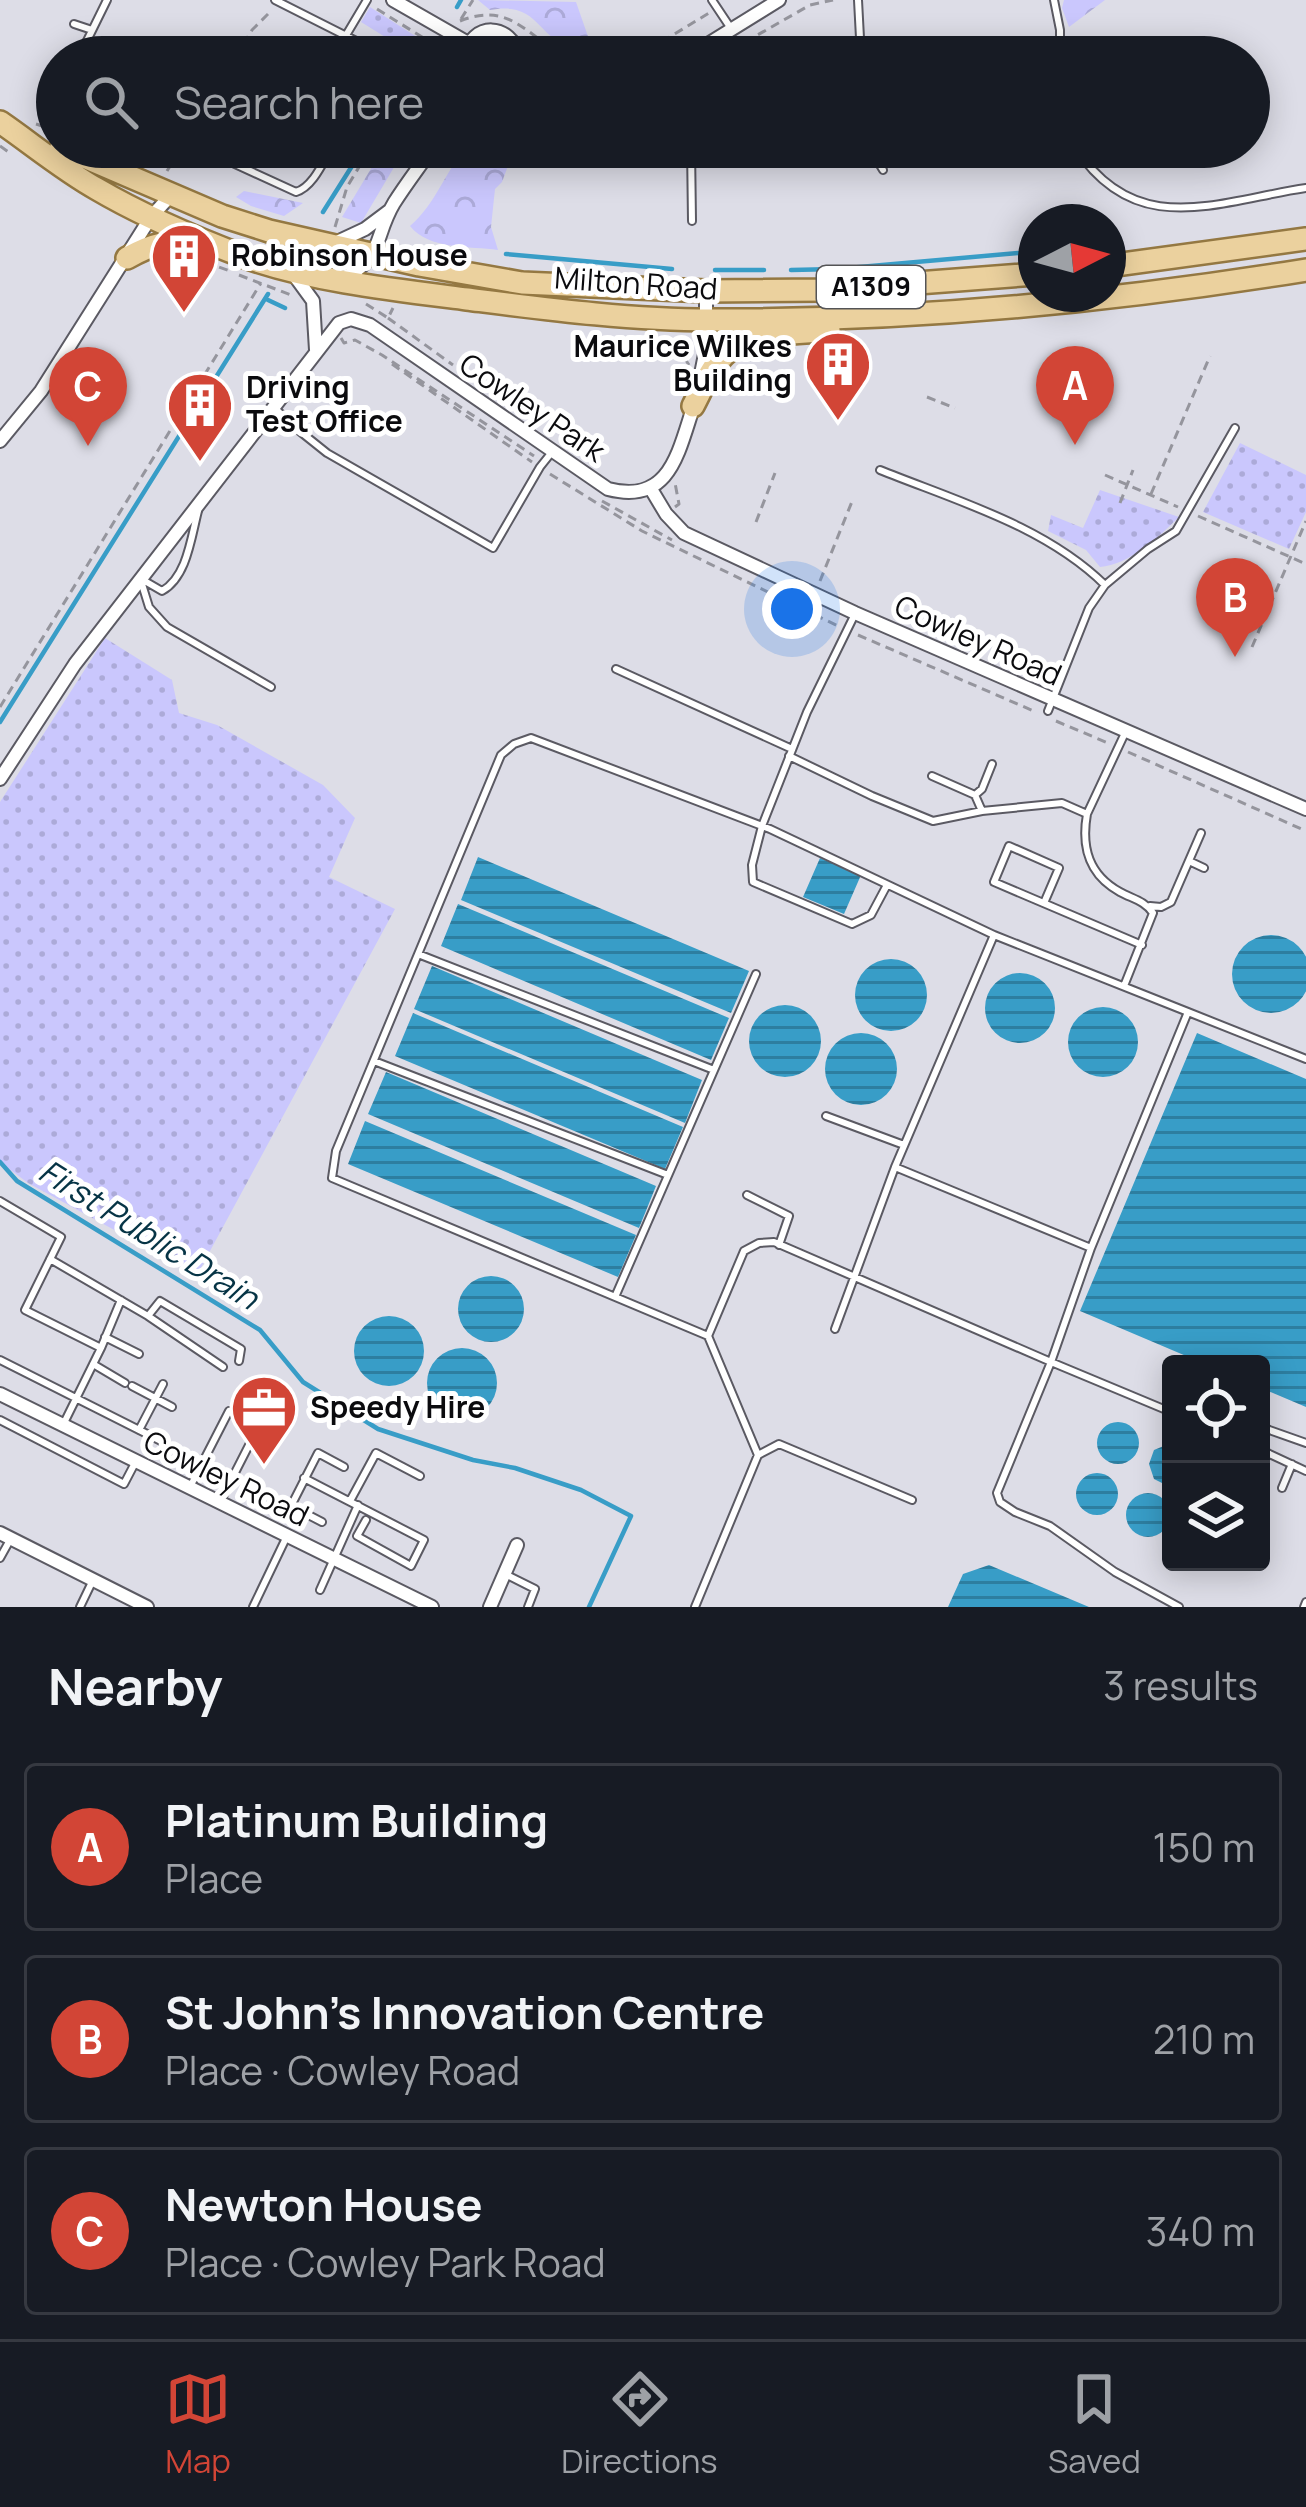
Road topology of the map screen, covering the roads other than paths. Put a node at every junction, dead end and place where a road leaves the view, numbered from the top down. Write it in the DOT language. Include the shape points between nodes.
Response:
graph roads {
  1 [pos="107,0"];
  2 [pos="367,0"];
  3 [pos="393,0"];
  4 [pos="779,0"];
  5 [pos="858,0"];
  6 [pos="1054,0"];
  7 [pos="276,1"];
  8 [pos="715,4"];
  9 [pos="74,24"];
  10 [pos="731,28"];
  11 [pos="92,30"];
  12 [pos="89,36"];
  13 [pos="343,36"];
  14 [pos="346,36"];
  15 [pos="446,36"];
  16 [pos="478,36"];
  17 [pos="506,36"];
  18 [pos="719,36"];
  19 [pos="860,36"];
  20 [pos="1060,36"];
  21 [pos="0,122"];
  22 [pos="36,137"];
  23 [pos="36,147"];
  24 [pos="66,168"];
  25 [pos="87,168"];
  26 [pos="121,168"];
  27 [pos="244,168"];
  28 [pos="319,168"];
  29 [pos="419,168"];
  30 [pos="691,168"];
  31 [pos="1091,168"];
  32 [pos="168,184"];
  33 [pos="1306,188"];
  34 [pos="125,204"];
  35 [pos="390,210"];
  36 [pos="151,217"];
  37 [pos="692,221"];
  38 [pos="329,238"];
  39 [pos="1306,239"];
  40 [pos="133,248"];
  41 [pos="374,255"];
  42 [pos="243,256"];
  43 [pos="1126,264"];
  44 [pos="287,268"];
  45 [pos="1306,270"];
  46 [pos="1018,275"];
  47 [pos="340,279"];
  48 [pos="706,291"];
  49 [pos="522,306"];
  50 [pos="936,315"];
  51 [pos="706,321"];
  52 [pos="316,351"];
  53 [pos="274,406"];
  54 [pos="693,406"];
  55 [pos="1235,428"];
  56 [pos="0,441"];
  57 [pos="548,457"];
  58 [pos="880,470"];
  59 [pos="651,490"];
  60 [pos="200,504"];
  61 [pos="140,578"];
  62 [pos="1105,585"];
  63 [pos="855,613"];
  64 [pos="616,669"];
  65 [pos="271,687"];
  66 [pos="1050,705"];
  67 [pos="1127,730"];
  68 [pos="791,753"];
  69 [pos="992,764"];
  70 [pos="932,776"];
  71 [pos="0,779"];
  72 [pos="975,795"];
  73 [pos="1306,809"];
  74 [pos="982,811"];
  75 [pos="1088,814"];
  76 [pos="762,826"];
  77 [pos="1201,833"];
  78 [pos="1189,861"];
  79 [pos="1204,868"];
  80 [pos="887,885"];
  81 [pos="1044,903"];
  82 [pos="1150,906"];
  83 [pos="994,935"];
  84 [pos="1142,945"];
  85 [pos="418,953"];
  86 [pos="756,974"];
  87 [pos="1124,986"];
  88 [pos="1188,1012"];
  89 [pos="1306,1059"];
  90 [pos="374,1061"];
  91 [pos="714,1070"];
  92 [pos="826,1116"];
  93 [pos="904,1145"];
  94 [pos="895,1168"];
  95 [pos="668,1175"];
  96 [pos="747,1195"];
  97 [pos="0,1201"];
  98 [pos="779,1245"];
  99 [pos="1090,1248"];
  100 [pos="50,1259"];
  101 [pos="855,1279"];
  102 [pos="615,1297"];
  103 [pos="121,1300"];
  104 [pos="148,1316"];
  105 [pos="835,1329"];
  106 [pos="708,1336"];
  107 [pos="105,1337"];
  108 [pos="101,1348"];
  109 [pos="139,1354"];
  110 [pos="0,1360"];
  111 [pos="239,1361"];
  112 [pos="1051,1362"];
  113 [pos="93,1364"];
  114 [pos="224,1367"];
  115 [pos="163,1384"];
  116 [pos="0,1394"];
  117 [pos="156,1398"];
  118 [pos="75,1400"];
  119 [pos="269,1406"];
  120 [pos="172,1407"];
  121 [pos="1162,1408"];
  122 [pos="230,1411"];
  123 [pos="0,1420"];
  124 [pos="63,1425"];
  125 [pos="1270,1429"];
  126 [pos="139,1430"];
  127 [pos="160,1441"];
  128 [pos="1306,1443"];
  129 [pos="1270,1454"];
  130 [pos="758,1455"];
  131 [pos="136,1461"];
  132 [pos="1292,1464"];
  133 [pos="344,1467"];
  134 [pos="1306,1471"];
  135 [pos="421,1476"];
  136 [pos="304,1478"];
  137 [pos="190,1487"];
  138 [pos="1282,1488"];
  139 [pos="912,1500"];
  140 [pos="220,1502"];
  141 [pos="354,1503"];
  142 [pos="366,1520"];
  143 [pos="322,1522"];
  144 [pos="5,1536"];
  145 [pos="287,1536"];
  146 [pos="517,1545"];
  147 [pos="0,1558"];
  148 [pos="332,1559"];
  149 [pos="505,1574"];
  150 [pos="93,1580"];
  151 [pos="320,1590"];
  152 [pos="495,1605"];
  153 [pos="144,1606"];
  154 [pos="80,1607"];
  155 [pos="253,1607"];
  156 [pos="432,1607"];
  157 [pos="528,1607"];
  158 [pos="695,1607"];
  159 [pos="1179,1607"];
  1 -- 11 [label="lane"];
  2 -- 14 [label="lane"];
  3 -- 15 [label="street"];
  4 -- 10 [label="street"];
  5 -- 19 [label="lane"];
  6 -- 20 [label="lane"];
  7 -- 13 [label="lane"];
  8 -- 10 [label="lane"];
  9 -- 11 [label="lane"];
  10 -- 18 [label="street"];
  11 -- 12 [label="lane"];
  16 -- 17 [label="street"];
  21 -- 22 [label="main road, Milton Road / A1309"];
  21 -- 23 [label="main road, Milton Road / A1309"];
  24 -- 34 [label="main road, Milton Road / A1309"];
  25 -- 36 [label="main road, A1309" via="142,197"];
  26 -- 32 [label="main road, Milton Road / A1309"];
  27 -- 28 [label="lane" via="296,192"];
  29 -- 35 [label="street"];
  30 -- 37 [label="lane"];
  31 -- 33 [label="lane" via="1159,208"];
  32 -- 36 [label="street"];
  32 -- 38 [label="main road, Milton Road / A1309" via="253,226"];
  34 -- 36 [label="main road, Milton Road / A1309"];
  34 -- 40 [label="street" via="135,220"];
  35 -- 38 [label="street" via="345,240"];
  35 -- 41 [label="street"];
  36 -- 40 [label="street"];
  36 -- 42 [label="main road, Milton Road / A1309"];
  38 -- 41 [label="main road, Milton Road / A1309"];
  39 -- 43 [label="main road"];
  40 -- 42 [label="main road, A1309" via="171,242"];
  40 -- 56 [label="street"];
  41 -- 47 [label="street"];
  41 -- 48 [label="main road, Milton Road / A1309" via="522,283"];
  41 -- 49 [label="main road, A1309" via="401,278"];
  42 -- 44 [label="main road, Milton Road / A1309"];
  44 -- 47 [label="main road, Milton Road / A1309"];
  44 -- 52 [label="street" via="313,302"];
  45 -- 50 [label="main road, Milton Road / A1309"];
  46 -- 48 [label="main road, Milton Road / A1309"];
  47 -- 49 [label="main road, Milton Road / A1309"];
  48 -- 51 [label="street"];
  49 -- 51 [label="main road, Milton Road / A1309"];
  50 -- 51 [label="main road, Milton Road / A1309"];
  50 -- 54 [label="main road, A1309" via="749,340 726,353"];
  51 -- 54 [label="street"];
  52 -- 53 [label="street"];
  52 -- 57 [label="street, Cowley Park" via="339,323 370,326"];
  53 -- 57 [label="lane" via="327,453 493,548"];
  53 -- 60 [label="street"];
  54 -- 59 [label="street" via="675,462"];
  55 -- 62 [label="lane" via="1176,531"];
  57 -- 59 [label="street, Cowley Park" via="608,489"];
  58 -- 62 [label="lane" via="1035,535"];
  59 -- 63 [label="street, Cowley Road" via="684,533"];
  60 -- 61 [label="street"];
  60 -- 61 [label="lane" via="174,584 162,591"];
  61 -- 65 [label="lane" via="148,607 167,627"];
  61 -- 71 [label="street"];
  62 -- 66 [label="lane"];
  63 -- 66 [label="street, Cowley Road"];
  63 -- 68 [label="lane"];
  64 -- 68 [label="lane"];
  66 -- 67 [label="street, Cowley Road"];
  67 -- 73 [label="street, Cowley Road"];
  67 -- 75 [label="lane"];
  68 -- 74 [label="lane" via="933,821"];
  68 -- 76 [label="lane"];
  69 -- 72 [label="lane"];
  70 -- 72 [label="lane"];
  72 -- 74 [label="lane"];
  74 -- 75 [label="lane" via="1062,803"];
  75 -- 82 [label="lane" via="1085,842 1096,875"];
  76 -- 80 [label="lane"];
  76 -- 80 [label="lane" via="753,882 852,924 871,916"];
  76 -- 85 [label="lane" via="531,738 514,744 501,755"];
  77 -- 78 [label="lane"];
  78 -- 79 [label="lane"];
  78 -- 82 [label="lane" via="1171,902"];
  80 -- 83 [label="lane"];
  81 -- 81 [label="lane" via="994,882 1009,847 1059,868"];
  81 -- 84 [label="lane"];
  82 -- 84 [label="lane"];
  83 -- 87 [label="lane"];
  83 -- 93 [label="lane"];
  84 -- 87 [label="lane"];
  85 -- 90 [label="lane"];
  85 -- 91 [label="lane"];
  86 -- 91 [label="lane"];
  87 -- 88 [label="lane"];
  88 -- 89 [label="lane"];
  88 -- 99 [label="lane"];
  90 -- 95 [label="lane"];
  90 -- 102 [label="lane" via="332,1178"];
  91 -- 95 [label="lane"];
  92 -- 93 [label="lane"];
  93 -- 94 [label="lane"];
  94 -- 99 [label="lane"];
  94 -- 101 [label="lane"];
  95 -- 102 [label="lane"];
  96 -- 98 [label="lane" via="789,1216"];
  97 -- 100 [label="lane" via="61,1237"];
  98 -- 101 [label="lane"];
  98 -- 106 [label="lane" via="744,1251"];
  99 -- 112 [label="lane"];
  100 -- 103 [label="lane"];
  100 -- 108 [label="lane" via="25,1310"];
  101 -- 105 [label="lane"];
  101 -- 112 [label="lane"];
  102 -- 106 [label="lane"];
  103 -- 104 [label="lane"];
  103 -- 107 [label="lane"];
  104 -- 111 [label="lane" via="160,1301 242,1349"];
  104 -- 114 [label="lane"];
  106 -- 130 [label="lane"];
  107 -- 108 [label="lane"];
  107 -- 109 [label="lane"];
  108 -- 113 [label="lane"];
  110 -- 118 [label="lane"];
  112 -- 121 [label="lane"];
  112 -- 159 [label="lane" via="1000,1502"];
  113 -- 117 [label="lane"];
  113 -- 118 [label="lane"];
  115 -- 117 [label="lane"];
  116 -- 124 [label="street, Cowley Road"];
  117 -- 120 [label="lane"];
  117 -- 126 [label="lane"];
  118 -- 124 [label="lane"];
  118 -- 126 [label="lane"];
  119 -- 140 [label="lane"];
  122 -- 137 [label="lane"];
  123 -- 131 [label="lane" via="124,1484"];
  124 -- 131 [label="street, Cowley Road"];
  125 -- 128 [label="lane"];
  126 -- 127 [label="lane"];
  129 -- 132 [label="lane"];
  130 -- 139 [label="lane" via="778,1444"];
  130 -- 158 [label="lane"];
  131 -- 137 [label="street, Cowley Road"];
  132 -- 134 [label="lane"];
  132 -- 138 [label="lane"];
  133 -- 136 [label="lane" via="318,1453"];
  135 -- 141 [label="lane" via="376,1453"];
  136 -- 141 [label="lane"];
  136 -- 143 [label="lane" via="291,1506"];
  137 -- 140 [label="street, Cowley Road"];
  140 -- 145 [label="street, Cowley Road"];
  141 -- 142 [label="lane" via="424,1540 411,1566 357,1536"];
  141 -- 148 [label="lane"];
  144 -- 147 [label="lane"];
  144 -- 150 [label="street"];
  145 -- 148 [label="street, Cowley Road"];
  145 -- 155 [label="lane"];
  146 -- 149 [label="street"];
  148 -- 151 [label="lane"];
  148 -- 156 [label="street, Cowley Road"];
  149 -- 152 [label="street"];
  149 -- 157 [label="lane" via="535,1589"];
  150 -- 153 [label="street"];
  150 -- 154 [label="lane"];
}
